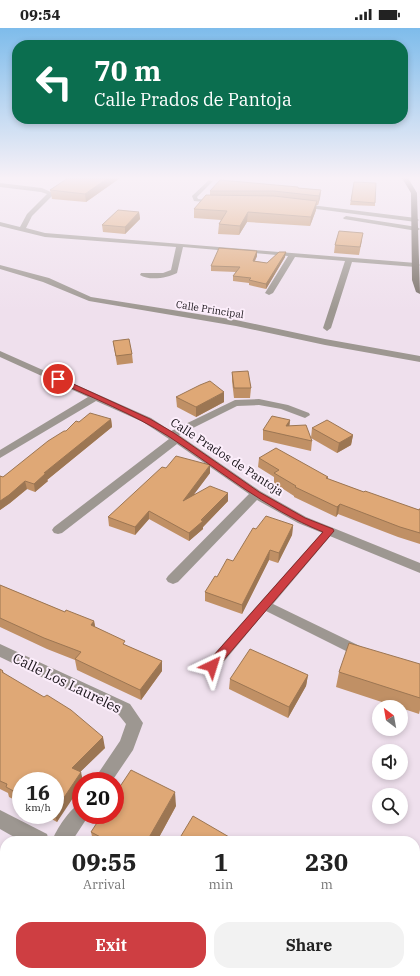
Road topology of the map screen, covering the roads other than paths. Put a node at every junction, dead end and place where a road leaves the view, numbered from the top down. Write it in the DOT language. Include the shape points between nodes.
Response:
graph roads {
  1 [pos="26,222"];
  2 [pos="373,222"];
  3 [pos="416,222"];
  4 [pos="0,224"];
  5 [pos="417,229"];
  6 [pos="22,230"];
  7 [pos="180,245"];
  8 [pos="293,254"];
  9 [pos="349,259"];
  10 [pos="416,265"];
  11 [pos="0,267"];
  12 [pos="144,275"];
  13 [pos="420,292"];
  14 [pos="270,293"];
  15 [pos="327,328"];
  16 [pos="0,354"];
  17 [pos="420,359"];
  18 [pos="96,397"];
  19 [pos="305,415"];
  20 [pos="174,437"];
  21 [pos="0,455"];
  22 [pos="256,494"];
  23 [pos="58,530"];
  24 [pos="329,531"];
  25 [pos="420,568"];
  26 [pos="174,579"];
  27 [pos="264,605"];
  28 [pos="0,650"];
  29 [pos="368,655"];
  30 [pos="212,666"];
  31 [pos="108,772"];
  32 [pos="0,819"];
  33 [pos="73,824"];
  34 [pos="31,836"];
  35 [pos="64,836"];
  1 -- 6 [label="street"];
  2 -- 5 [label="lane"];
  3 -- 5 [label="main road"];
  4 -- 6 [label="street"];
  5 -- 10 [label="main road"];
  6 -- 7 [label="street" via="45,235"];
  7 -- 8 [label="street"];
  7 -- 12 [label="street" via="172,273 161,276"];
  8 -- 9 [label="street"];
  8 -- 14 [label="street"];
  9 -- 10 [label="street"];
  9 -- 15 [label="street"];
  10 -- 13 [label="main road" via="416,280"];
  11 -- 17 [label="street, Calle Principal" via="46,280 89,299"];
  16 -- 18 [label="street, Calle Prados de Pantoja"];
  18 -- 20 [label="street, Calle Prados de Pantoja" via="147,420"];
  18 -- 21 [label="street"];
  19 -- 20 [label="street" via="259,402 235,403"];
  20 -- 22 [label="street, Calle Prados de Pantoja"];
  20 -- 23 [label="street"];
  22 -- 24 [label="street, Calle Prados de Pantoja" via="302,520"];
  22 -- 26 [label="street"];
  24 -- 25 [label="street, Calle Prados de Pantoja"];
  24 -- 27 [label="lane"];
  27 -- 29 [label="lane"];
  27 -- 30 [label="lane"];
  28 -- 31 [label="street, Calle Los Laureles" via="124,709 135,724 127,745"];
  32 -- 34 [label="street"];
  33 -- 35 [label="street"];
}
